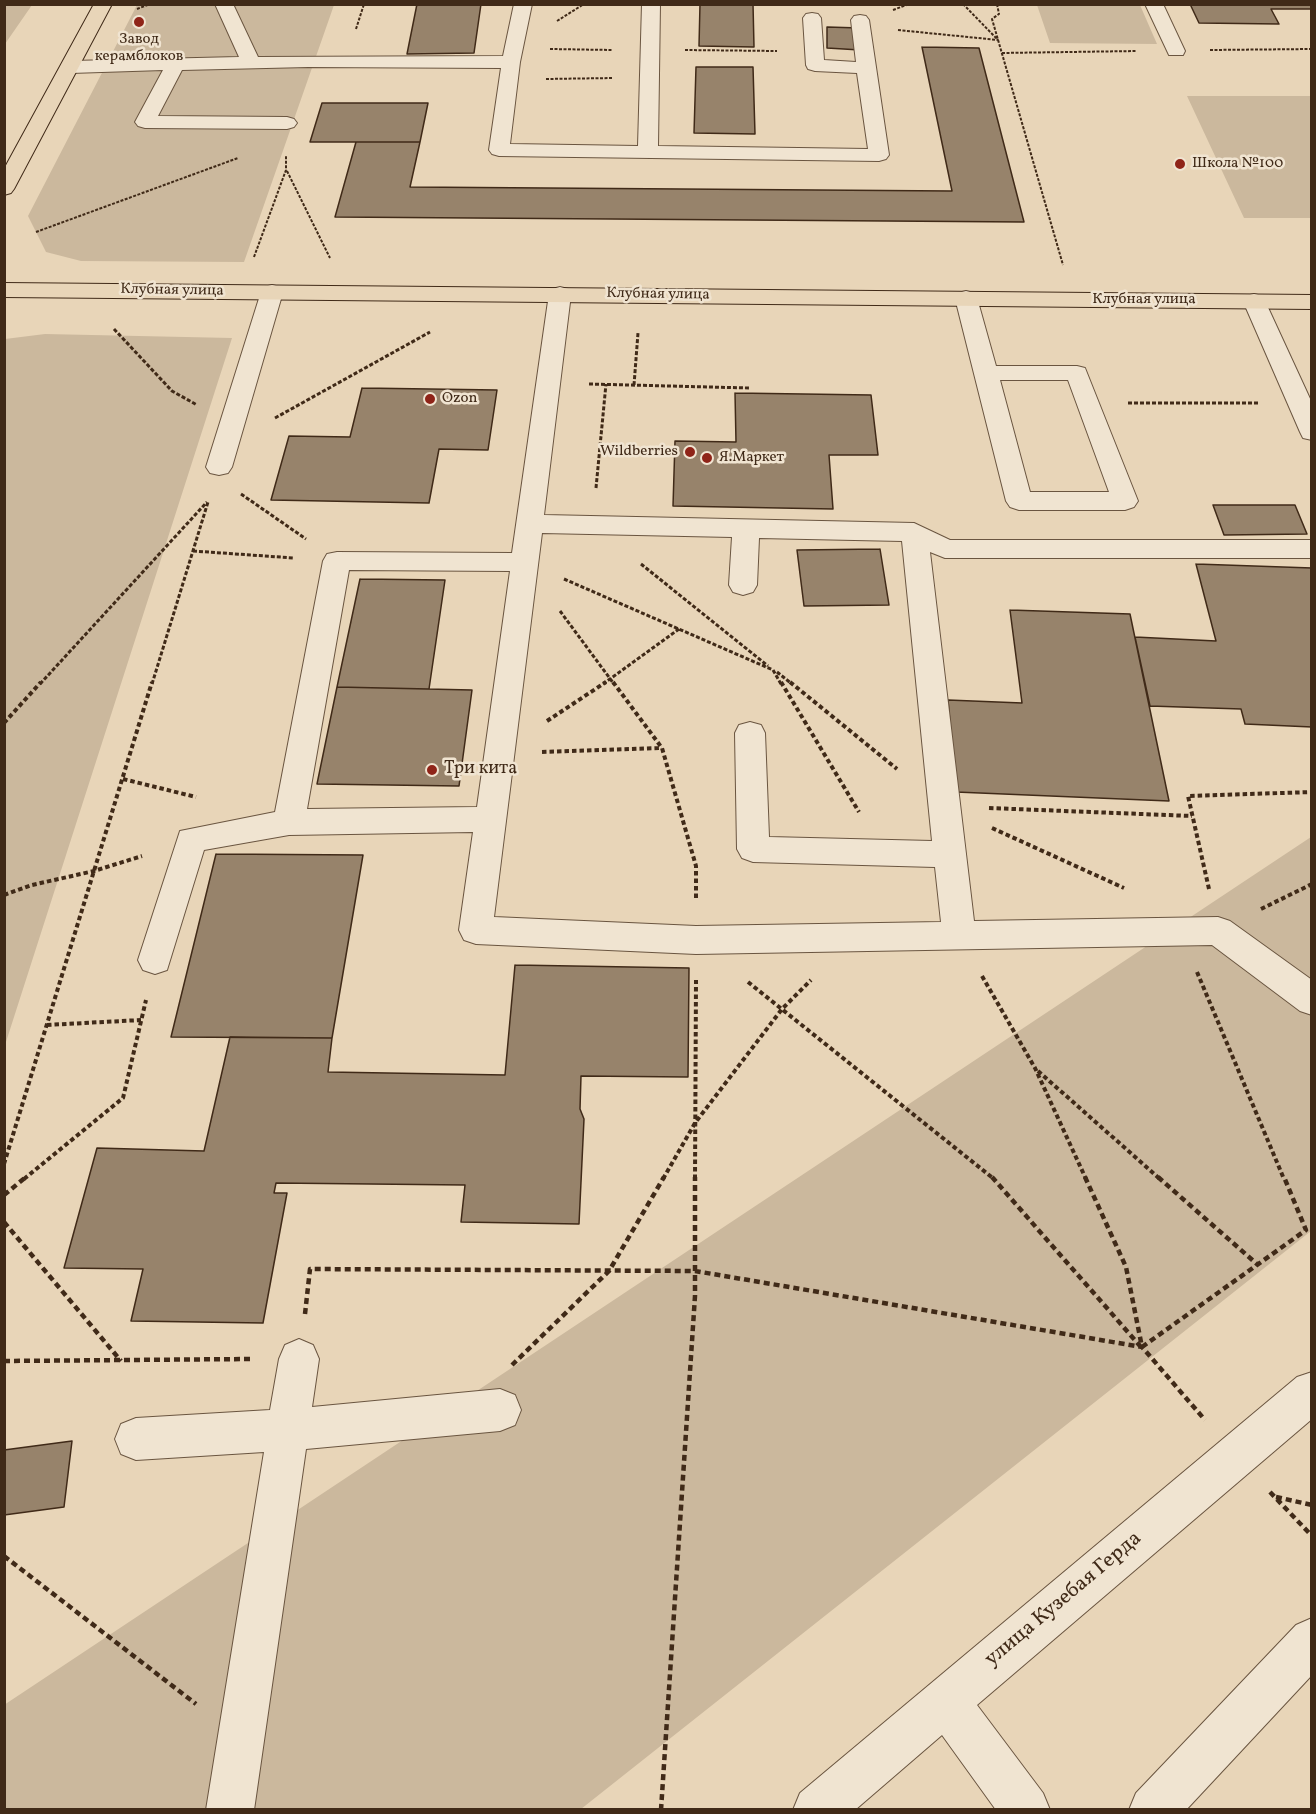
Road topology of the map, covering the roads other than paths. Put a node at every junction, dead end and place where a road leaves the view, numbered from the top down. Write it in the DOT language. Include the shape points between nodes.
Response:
graph roads {
  1 [pos="104,4"];
  2 [pos="224,4"];
  3 [pos="523,4"];
  4 [pos="651,4"];
  5 [pos="1154,4"];
  6 [pos="812,18"];
  7 [pos="860,20"];
  8 [pos="1176,51"];
  9 [pos="512,56"];
  10 [pos="865,60"];
  11 [pos="251,62"];
  12 [pos="175,65"];
  13 [pos="71,67"];
  14 [pos="286,132"];
  15 [pos="648,152"];
  16 [pos="4,189"];
  17 [pos="4,290"];
  18 [pos="272,292"];
  19 [pos="560,294"];
  20 [pos="966,298"];
  21 [pos="1254,301"];
  22 [pos="1311,302"];
  23 [pos="985,373"];
  24 [pos="1311,432"];
  25 [pos="225,446"];
  26 [pos="530,524"];
  27 [pos="746,529"];
  28 [pos="914,532"];
  29 [pos="1311,549"];
  30 [pos="524,562"];
  31 [pos="743,585"];
  32 [pos="750,732"];
  33 [pos="490,819"];
  34 [pos="290,822"];
  35 [pos="949,854"];
  36 [pos="959,937"];
  37 [pos="155,960"];
  38 [pos="1311,1000"];
  39 [pos="299,1359"];
  40 [pos="1311,1392"];
  41 [pos="481,1412"];
  42 [pos="288,1430"];
  43 [pos="136,1439"];
  44 [pos="1311,1641"];
  45 [pos="945,1701"];
  46 [pos="230,1809"];
  47 [pos="817,1809"];
  48 [pos="1026,1809"];
  49 [pos="1153,1809"];
  1 -- 13 [label="main road"];
  2 -- 11 [label="street"];
  3 -- 9 [label="street"];
  4 -- 15 [label="street"];
  5 -- 8 [label="street"];
  6 -- 10 [label="street" via="815,65"];
  7 -- 10 [label="street"];
  9 -- 11 [label="street"];
  9 -- 15 [label="street" via="499,150"];
  10 -- 15 [label="street" via="879,155"];
  11 -- 12 [label="street"];
  12 -- 13 [label="street"];
  12 -- 14 [label="street" via="146,122"];
  13 -- 16 [label="main road"];
  17 -- 18 [label="main road, Клубная улица"];
  18 -- 19 [label="main road, Клубная улица"];
  18 -- 25 [label="street"];
  19 -- 20 [label="main road, Клубная улица"];
  19 -- 26 [label="street"];
  20 -- 21 [label="main road, Клубная улица"];
  20 -- 23 [label="street"];
  21 -- 22 [label="main road, Клубная улица"];
  21 -- 24 [label="street"];
  23 -- 23 [label="street" via="1019,501 1125,501 1077,373"];
  26 -- 27 [label="street"];
  26 -- 30 [label="street"];
  27 -- 28 [label="street"];
  27 -- 31 [label="street"];
  28 -- 29 [label="street" via="945,549"];
  28 -- 35 [label="street"];
  30 -- 33 [label="street"];
  30 -- 34 [label="street" via="337,561"];
  32 -- 35 [label="street" via="753,849"];
  33 -- 34 [label="street"];
  33 -- 36 [label="street" via="476,930 696,940"];
  34 -- 37 [label="street" via="191,840"];
  35 -- 36 [label="street"];
  36 -- 38 [label="street" via="1218,931"];
  39 -- 42 [label="street"];
  40 -- 45 [label="street, улица Кузебая Герда"];
  41 -- 42 [label="street"];
  42 -- 43 [label="street"];
  42 -- 46 [label="street"];
  44 -- 49 [label="street"];
  45 -- 47 [label="street, улица Кузебая Герда"];
  45 -- 48 [label="street"];
}
